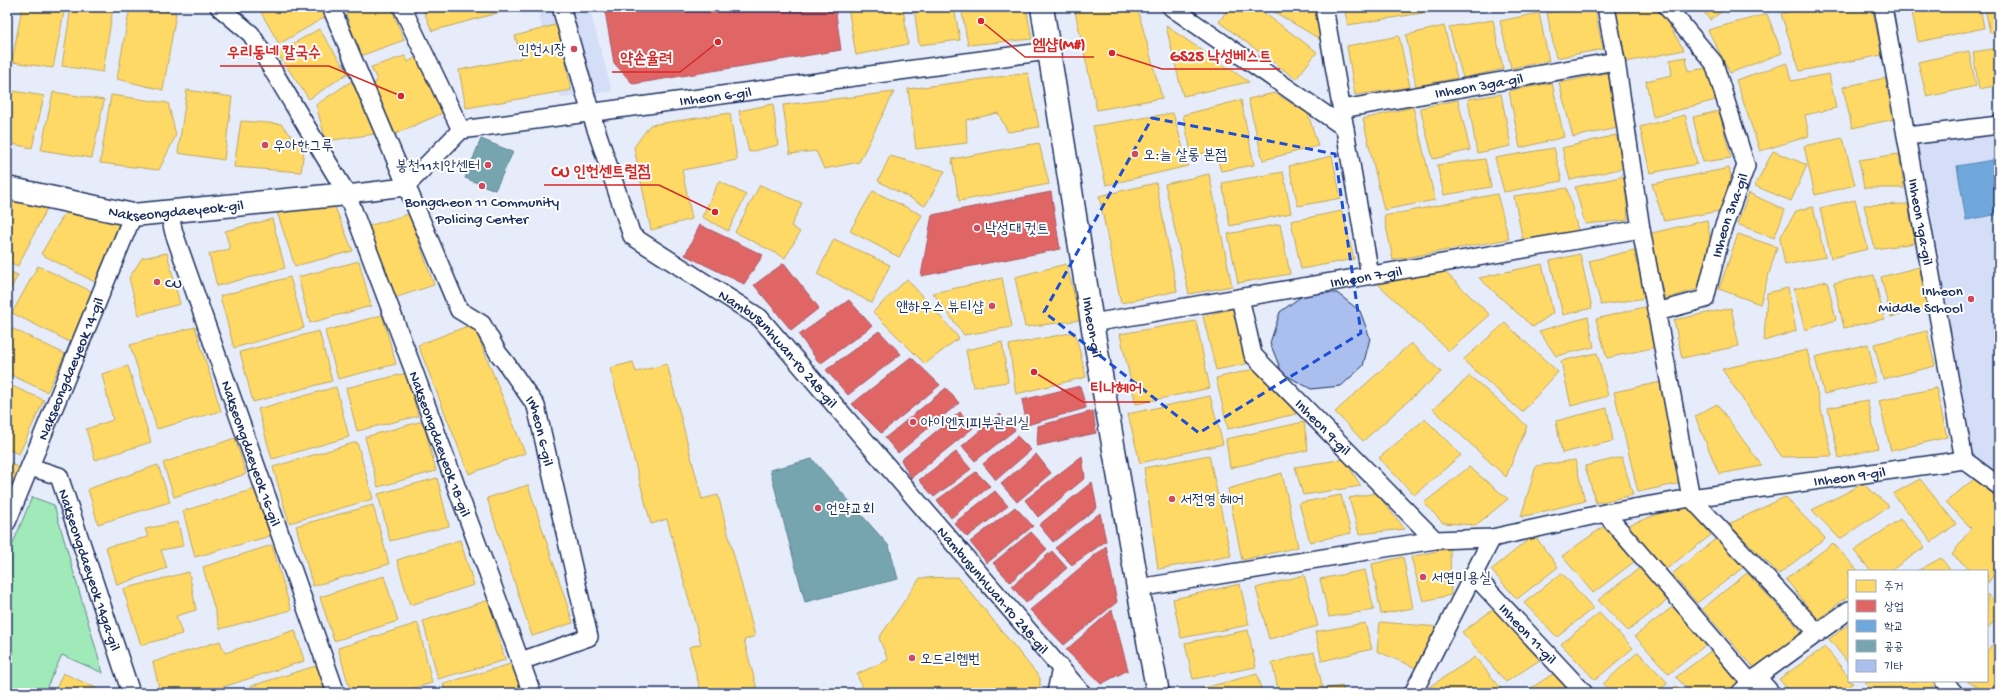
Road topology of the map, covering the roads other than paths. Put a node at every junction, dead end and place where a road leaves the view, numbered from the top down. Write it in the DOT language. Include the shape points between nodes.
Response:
graph roads {
  1 [pos="219,7"];
  2 [pos="331,7"];
  3 [pos="402,7"];
  4 [pos="561,7"];
  5 [pos="1042,7"];
  6 [pos="1171,7"];
  7 [pos="1324,7"];
  8 [pos="1606,7"];
  9 [pos="1667,7"];
  10 [pos="1883,7"];
  11 [pos="1048,50"];
  12 [pos="1616,61"];
  13 [pos="1342,109"];
  14 [pos="590,114"];
  15 [pos="1999,125"];
  16 [pos="1345,128"];
  17 [pos="462,130"];
  18 [pos="1907,136"];
  19 [pos="405,187"];
  20 [pos="7,188"];
  21 [pos="347,194"];
  22 [pos="169,212"];
  23 [pos="133,215"];
  24 [pos="1640,229"];
  25 [pos="1370,275"];
  26 [pos="1240,298"];
  27 [pos="1657,312"];
  28 [pos="1092,323"];
  29 [pos="1964,460"];
  30 [pos="30,467"];
  31 [pos="1999,486"];
  32 [pos="1691,498"];
  33 [pos="1605,513"];
  34 [pos="7,522"];
  35 [pos="1492,538"];
  36 [pos="1435,540"];
  37 [pos="1473,574"];
  38 [pos="1138,588"];
  39 [pos="1848,611"];
  40 [pos="1818,633"];
  41 [pos="521,661"];
  42 [pos="1061,668"];
  43 [pos="1945,682"];
  44 [pos="1749,684"];
  45 [pos="1415,692"];
  46 [pos="131,693"];
  47 [pos="336,693"];
  48 [pos="532,693"];
  49 [pos="1056,693"];
  50 [pos="1082,693"];
  51 [pos="1158,693"];
  52 [pos="1584,693"];
  53 [pos="1771,693"];
  54 [pos="1954,693"];
  1 -- 21 [label="lane, Nakseongdaeyeok 18-gil" via="251,34"];
  2 -- 19 [label="lane"];
  3 -- 17 [label="lane"];
  4 -- 14 [label="lane, Nambusunhwan-ro 248-gil"];
  5 -- 11 [label="street, Inheon-gil"];
  6 -- 16 [label="lane"];
  7 -- 13 [label="lane"];
  8 -- 12 [label="lane"];
  9 -- 27 [label="lane, Inheon 3na-gil" via="1714,63 1746,166 1722,230 1704,299"];
  10 -- 18 [label="lane, Inheon 1ga-gil"];
  11 -- 14 [label="lane, Inheon 6-gil"];
  11 -- 28 [label="street, Inheon-gil"];
  12 -- 13 [label="lane, Inheon 3ga-gil"];
  12 -- 24 [label="lane"];
  13 -- 16 [label="lane"];
  14 -- 17 [label="lane, Inheon 6-gil"];
  14 -- 42 [label="lane, Nambusunhwan-ro 248-gil" via="632,236 760,318"];
  15 -- 18 [label="lane"];
  16 -- 25 [label="lane"];
  17 -- 19 [label="lane"];
  18 -- 29 [label="lane, Inheon 1ga-gil"];
  19 -- 21 [label="lane"];
  19 -- 41 [label="lane, Inheon 6-gil" via="459,310 482,324 498,353 536,406 589,637"];
  20 -- 23 [label="street, Nakseongdaeyeok-gil"];
  21 -- 22 [label="street, Nakseongdaeyeok-gil"];
  21 -- 41 [label="lane, Nakseongdaeyeok 18-gil"];
  22 -- 23 [label="street, Nakseongdaeyeok-gil"];
  22 -- 47 [label="lane, Nakseongdaeyeok 16-gil" via="174,233"];
  23 -- 30 [label="lane, Nakseongdaeyeok 14-gil"];
  24 -- 25 [label="lane, Inheon 7-gil"];
  24 -- 27 [label="lane"];
  25 -- 26 [label="lane, Inheon 7-gil"];
  26 -- 28 [label="lane, Inheon 7-gil"];
  26 -- 36 [label="lane, Inheon 9-gil" via="1253,355"];
  27 -- 32 [label="lane"];
  28 -- 38 [label="street, Inheon-gil"];
  29 -- 31 [label="lane"];
  29 -- 32 [label="lane, Inheon 9-gil"];
  30 -- 34 [label="lane, Nakseongdaeyeok 14-gil"];
  30 -- 46 [label="lane, Nakseongdaeyeok 14ga-gil" via="59,476"];
  32 -- 33 [label="lane, Inheon 9-gil"];
  32 -- 40 [label="lane"];
  33 -- 35 [label="lane, Inheon 9-gil"];
  33 -- 44 [label="lane"];
  35 -- 36 [label="lane, Inheon 9-gil"];
  35 -- 37 [label="lane"];
  36 -- 38 [label="lane, Inheon 9-gil"];
  37 -- 45 [label="lane"];
  37 -- 52 [label="lane, Inheon 11-gil"];
  38 -- 51 [label="street, Inheon-gil"];
  39 -- 40 [label="lane"];
  40 -- 44 [label="lane"];
  41 -- 48 [label="lane, Nakseongdaeyeok 18-gil"];
  42 -- 49 [label="lane, Nambusunhwan-ro 248-gil"];
  42 -- 50 [label="lane, Nambusunhwan-ro 248-gil"];
  43 -- 54 [label="lane"];
  44 -- 53 [label="lane"];
}
